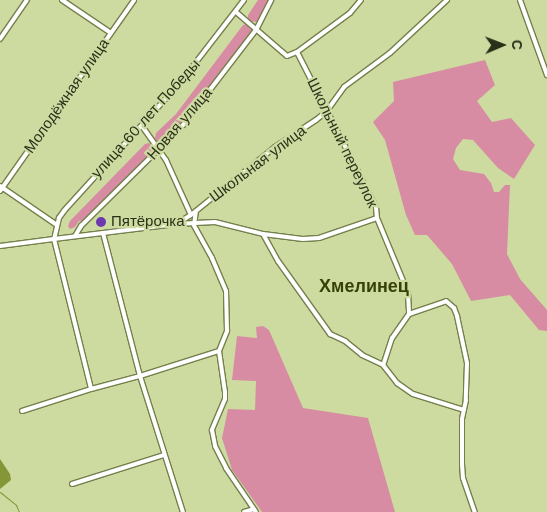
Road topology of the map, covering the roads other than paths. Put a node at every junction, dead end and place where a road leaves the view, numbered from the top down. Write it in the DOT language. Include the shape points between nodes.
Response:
graph roads {
  1 [pos="27,0"];
  2 [pos="62,0"];
  3 [pos="134,0"];
  4 [pos="244,0"];
  5 [pos="272,0"];
  6 [pos="361,0"];
  7 [pos="447,0"];
  8 [pos="520,0"];
  9 [pos="236,12"];
  10 [pos="256,30"];
  11 [pos="112,33"];
  12 [pos="0,39"];
  13 [pos="297,52"];
  14 [pos="547,74"];
  15 [pos="326,112"];
  16 [pos="142,126"];
  17 [pos="159,150"];
  18 [pos="1,188"];
  19 [pos="196,210"];
  20 [pos="191,214"];
  21 [pos="377,218"];
  22 [pos="176,224"];
  23 [pos="57,225"];
  24 [pos="194,225"];
  25 [pos="103,233"];
  26 [pos="263,234"];
  27 [pos="75,236"];
  28 [pos="54,239"];
  29 [pos="0,246"];
  30 [pos="408,314"];
  31 [pos="220,351"];
  32 [pos="383,365"];
  33 [pos="140,376"];
  34 [pos="91,389"];
  35 [pos="464,410"];
  36 [pos="22,411"];
  37 [pos="164,455"];
  38 [pos="72,484"];
  39 [pos="255,510"];
  40 [pos="183,512"];
  41 [pos="244,512"];
  42 [pos="475,512"];
  1 -- 12 [label="street"];
  2 -- 11 [label="street"];
  3 -- 11 [label="street, Молодёжная улица"];
  4 -- 9 [label="street, улица 60 лет Победы"];
  5 -- 10 [label="street, Новая улица"];
  6 -- 13 [label="street" via="350,13"];
  7 -- 15 [label="street, Школьная улица" via="390,53 344,87"];
  8 -- 14 [label="street"];
  9 -- 10 [label="street"];
  9 -- 16 [label="street, улица 60 лет Победы" via="180,84"];
  10 -- 13 [label="street" via="288,56"];
  10 -- 17 [label="street, Новая улица" via="183,125"];
  11 -- 18 [label="street, Молодёжная улица"];
  13 -- 15 [label="street, Школьный переулок"];
  15 -- 19 [label="street, Школьная улица" via="275,147"];
  15 -- 21 [label="street, Школьный переулок" via="369,191"];
  16 -- 17 [label="street"];
  16 -- 23 [label="street, улица 60 лет Победы" via="64,211"];
  17 -- 20 [label="street"];
  17 -- 27 [label="street, Новая улица" via="81,226"];
  18 -- 23 [label="street"];
  19 -- 20 [label="street, Школьная улица"];
  19 -- 24 [label="street"];
  20 -- 22 [label="street, Школьная улица"];
  21 -- 26 [label="street" via="319,238"];
  21 -- 30 [label="street, Школьный переулок" via="405,283"];
  22 -- 24 [label="street"];
  22 -- 25 [label="street"];
  23 -- 28 [label="street, улица 60 лет Победы"];
  24 -- 26 [label="street" via="225,223"];
  24 -- 31 [label="street" via="226,291 227,330"];
  25 -- 27 [label="street"];
  25 -- 33 [label="street"];
  26 -- 32 [label="street" via="325,329 362,355"];
  27 -- 28 [label="street"];
  28 -- 29 [label="street"];
  28 -- 34 [label="street"];
  30 -- 32 [label="street" via="392,338"];
  30 -- 35 [label="street" via="443,302 454,308 467,363"];
  31 -- 33 [label="street"];
  31 -- 39 [label="street" via="225,400 212,430 215,446"];
  32 -- 35 [label="street" via="397,383 413,394"];
  33 -- 34 [label="street"];
  33 -- 37 [label="street"];
  34 -- 36 [label="street"];
  35 -- 42 [label="street" via="463,478"];
  37 -- 38 [label="street"];
  37 -- 40 [label="street"];
  39 -- 41 [label="street"];
}
